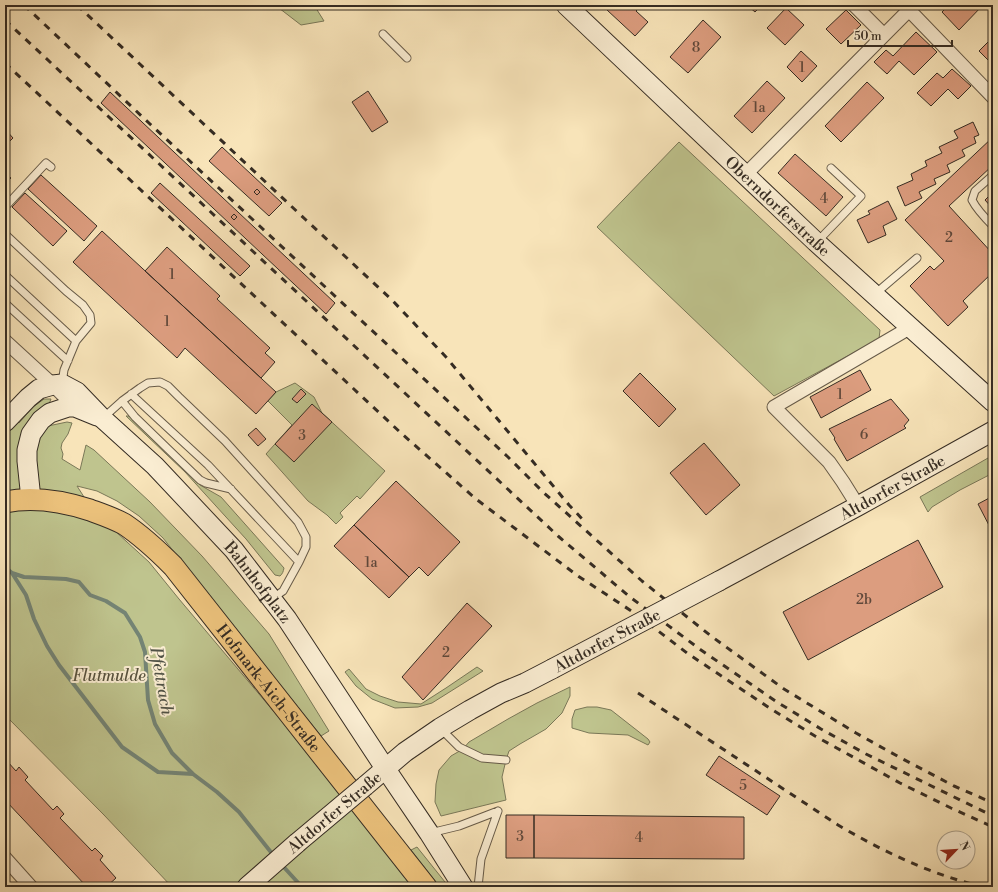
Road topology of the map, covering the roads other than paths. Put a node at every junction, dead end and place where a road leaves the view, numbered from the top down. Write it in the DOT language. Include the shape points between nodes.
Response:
graph roads {
  1 [pos="566,5"];
  2 [pos="854,5"];
  3 [pos="912,7"];
  4 [pos="383,34"];
  5 [pos="884,34"];
  6 [pos="407,58"];
  7 [pos="993,97"];
  8 [pos="51,167"];
  9 [pos="831,168"];
  10 [pos="746,174"];
  11 [pos="993,175"];
  12 [pos="5,207"];
  13 [pos="993,226"];
  14 [pos="5,234"];
  15 [pos="816,242"];
  16 [pos="917,258"];
  17 [pos="5,275"];
  18 [pos="875,294"];
  19 [pos="5,302"];
  20 [pos="911,327"];
  21 [pos="5,341"];
  22 [pos="76,341"];
  23 [pos="68,361"];
  24 [pos="131,394"];
  25 [pos="62,396"];
  26 [pos="122,401"];
  27 [pos="993,402"];
  28 [pos="102,418"];
  29 [pos="7,419"];
  30 [pos="993,431"];
  31 [pos="231,489"];
  32 [pos="31,499"];
  33 [pos="5,502"];
  34 [pos="858,506"];
  35 [pos="299,562"];
  36 [pos="272,598"];
  37 [pos="440,728"];
  38 [pos="506,760"];
  39 [pos="385,768"];
  40 [pos="429,833"];
  41 [pos="5,858"];
  42 [pos="31,887"];
  43 [pos="247,887"];
  44 [pos="426,887"];
  45 [pos="463,887"];
  46 [pos="478,887"];
  1 -- 10 [label="main road, Oberndorferstraße"];
  2 -- 5 [label="street"];
  3 -- 5 [label="street"];
  3 -- 7 [label="street"];
  4 -- 6 [label="lane"];
  5 -- 10 [label="street"];
  8 -- 12 [label="lane" via="46,163"];
  9 -- 15 [label="lane" via="860,196"];
  10 -- 15 [label="main road, Oberndorferstraße"];
  11 -- 13 [label="lane" via="975,191 972,200 982,216"];
  14 -- 22 [label="lane" via="83,305 90,315 91,323"];
  15 -- 18 [label="main road, Oberndorferstraße"];
  16 -- 18 [label="lane"];
  17 -- 22 [label="lane"];
  18 -- 20 [label="main road, Oberndorferstraße"];
  19 -- 23 [label="lane"];
  20 -- 27 [label="main road, Oberndorferstraße"];
  20 -- 34 [label="street" via="774,406 828,462"];
  21 -- 25 [label="street"];
  22 -- 23 [label="lane"];
  23 -- 25 [label="lane" via="64,370"];
  24 -- 26 [label="lane"];
  24 -- 31 [label="lane" via="208,464"];
  24 -- 35 [label="lane" via="148,383 160,382 168,386 206,422 298,522 306,537 306,547"];
  25 -- 28 [label="main road"];
  25 -- 28 [label="main road, Bahnhofplatz" via="77,392"];
  25 -- 29 [label="main road" via="39,389"];
  25 -- 32 [label="main road" via="31,434 27,450"];
  26 -- 28 [label="lane"];
  26 -- 31 [label="lane" via="200,480"];
  28 -- 36 [label="main road, Bahnhofplatz" via="155,466 234,550"];
  30 -- 34 [label="main road, Altdorfer Straße"];
  31 -- 35 [label="lane"];
  32 -- 33 [label="main road, Hofmark-Aich-Straße"];
  32 -- 44 [label="main road, Hofmark-Aich-Straße" via="72,504 107,516 122,523 152,545 173,566"];
  34 -- 37 [label="main road, Altdorfer Straße, bridge" via="552,669 501,693"];
  35 -- 36 [label="lane" via="283,591"];
  36 -- 39 [label="main road, Bahnhofplatz"];
  37 -- 38 [label="lane" via="459,748 482,758"];
  37 -- 39 [label="main road, Altdorfer Straße"];
  39 -- 40 [label="main road"];
  39 -- 43 [label="main road, Altdorfer Straße, bridge"];
  40 -- 45 [label="main road"];
  40 -- 46 [label="lane" via="459,826 498,811 481,859"];
  41 -- 42 [label="street"];
}
